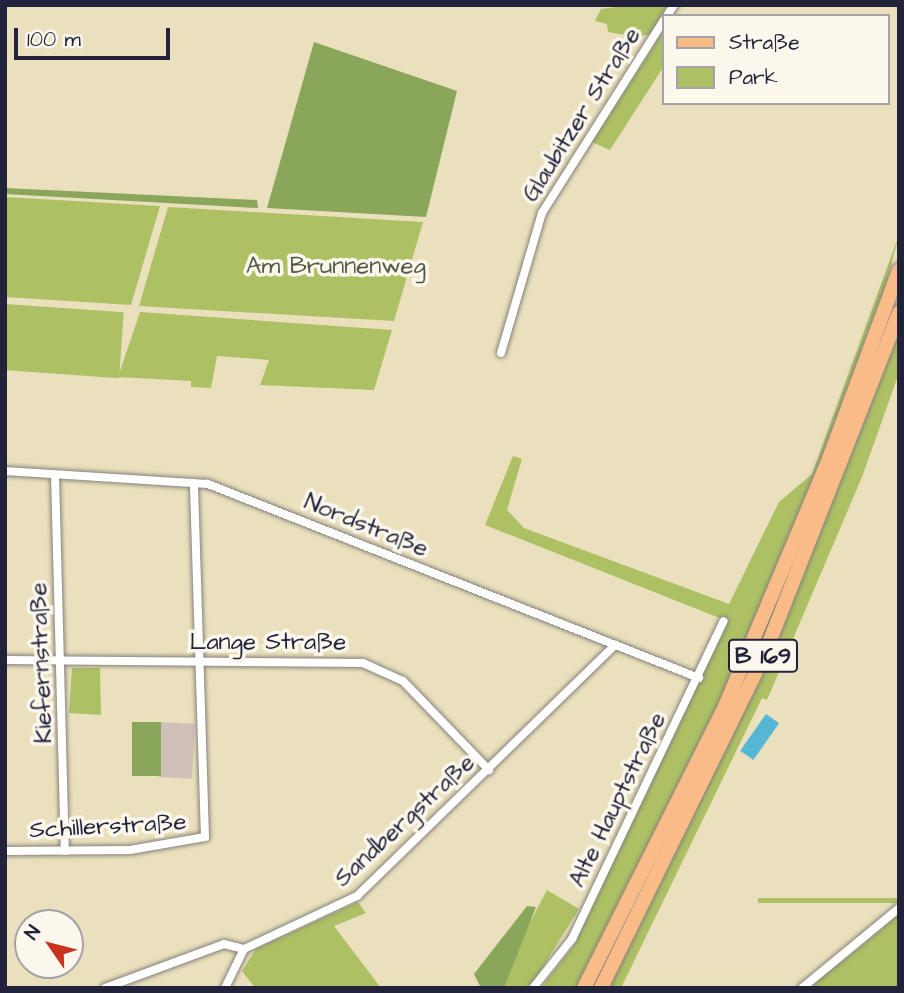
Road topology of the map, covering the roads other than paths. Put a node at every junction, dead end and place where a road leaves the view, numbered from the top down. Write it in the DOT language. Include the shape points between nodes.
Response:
graph roads {
  1 [pos="662,24"];
  2 [pos="899,270"];
  3 [pos="899,312"];
  4 [pos="501,353"];
  5 [pos="5,471"];
  6 [pos="55,475"];
  7 [pos="194,484"];
  8 [pos="724,621"];
  9 [pos="615,645"];
  10 [pos="5,660"];
  11 [pos="62,661"];
  12 [pos="199,663"];
  13 [pos="699,678"];
  14 [pos="489,771"];
  15 [pos="5,851"];
  16 [pos="65,851"];
  17 [pos="899,908"];
  18 [pos="244,949"];
  19 [pos="110,987"];
  20 [pos="225,988"];
  21 [pos="533,988"];
  22 [pos="584,988"];
  23 [pos="601,988"];
  24 [pos="802,988"];
  1 -- 4 [label="street, Glaubitzer Straße" via="542,213"];
  2 -- 22 [label="main road, B 169" via="830,456 726,704"];
  3 -- 23 [label="main road, B 169" via="765,653"];
  5 -- 6 [label="street, Nordstraße"];
  6 -- 7 [label="street, Nordstraße"];
  6 -- 11 [label="street, Kiefernstraße"];
  7 -- 9 [label="street, Nordstraße" via="208,484"];
  7 -- 12 [label="street"];
  8 -- 13 [label="street, Alte Hauptstraße"];
  9 -- 13 [label="street, Nordstraße"];
  9 -- 14 [label="street, Sandbergstraße"];
  10 -- 11 [label="street, Lange Straße"];
  11 -- 12 [label="street, Lange Straße"];
  11 -- 16 [label="street, Kiefernstraße"];
  12 -- 14 [label="street, Lange Straße" via="363,663 403,681"];
  12 -- 16 [label="street, Schillerstraße" via="206,830 197,842"];
  13 -- 21 [label="street, Alte Hauptstraße" via="572,939"];
  14 -- 18 [label="street, Sandbergstraße" via="357,896"];
  15 -- 16 [label="street, Schillerstraße"];
  17 -- 24 [label="street"];
  18 -- 19 [label="street, Sandbergstraße" via="224,944"];
  18 -- 20 [label="street"];
}
